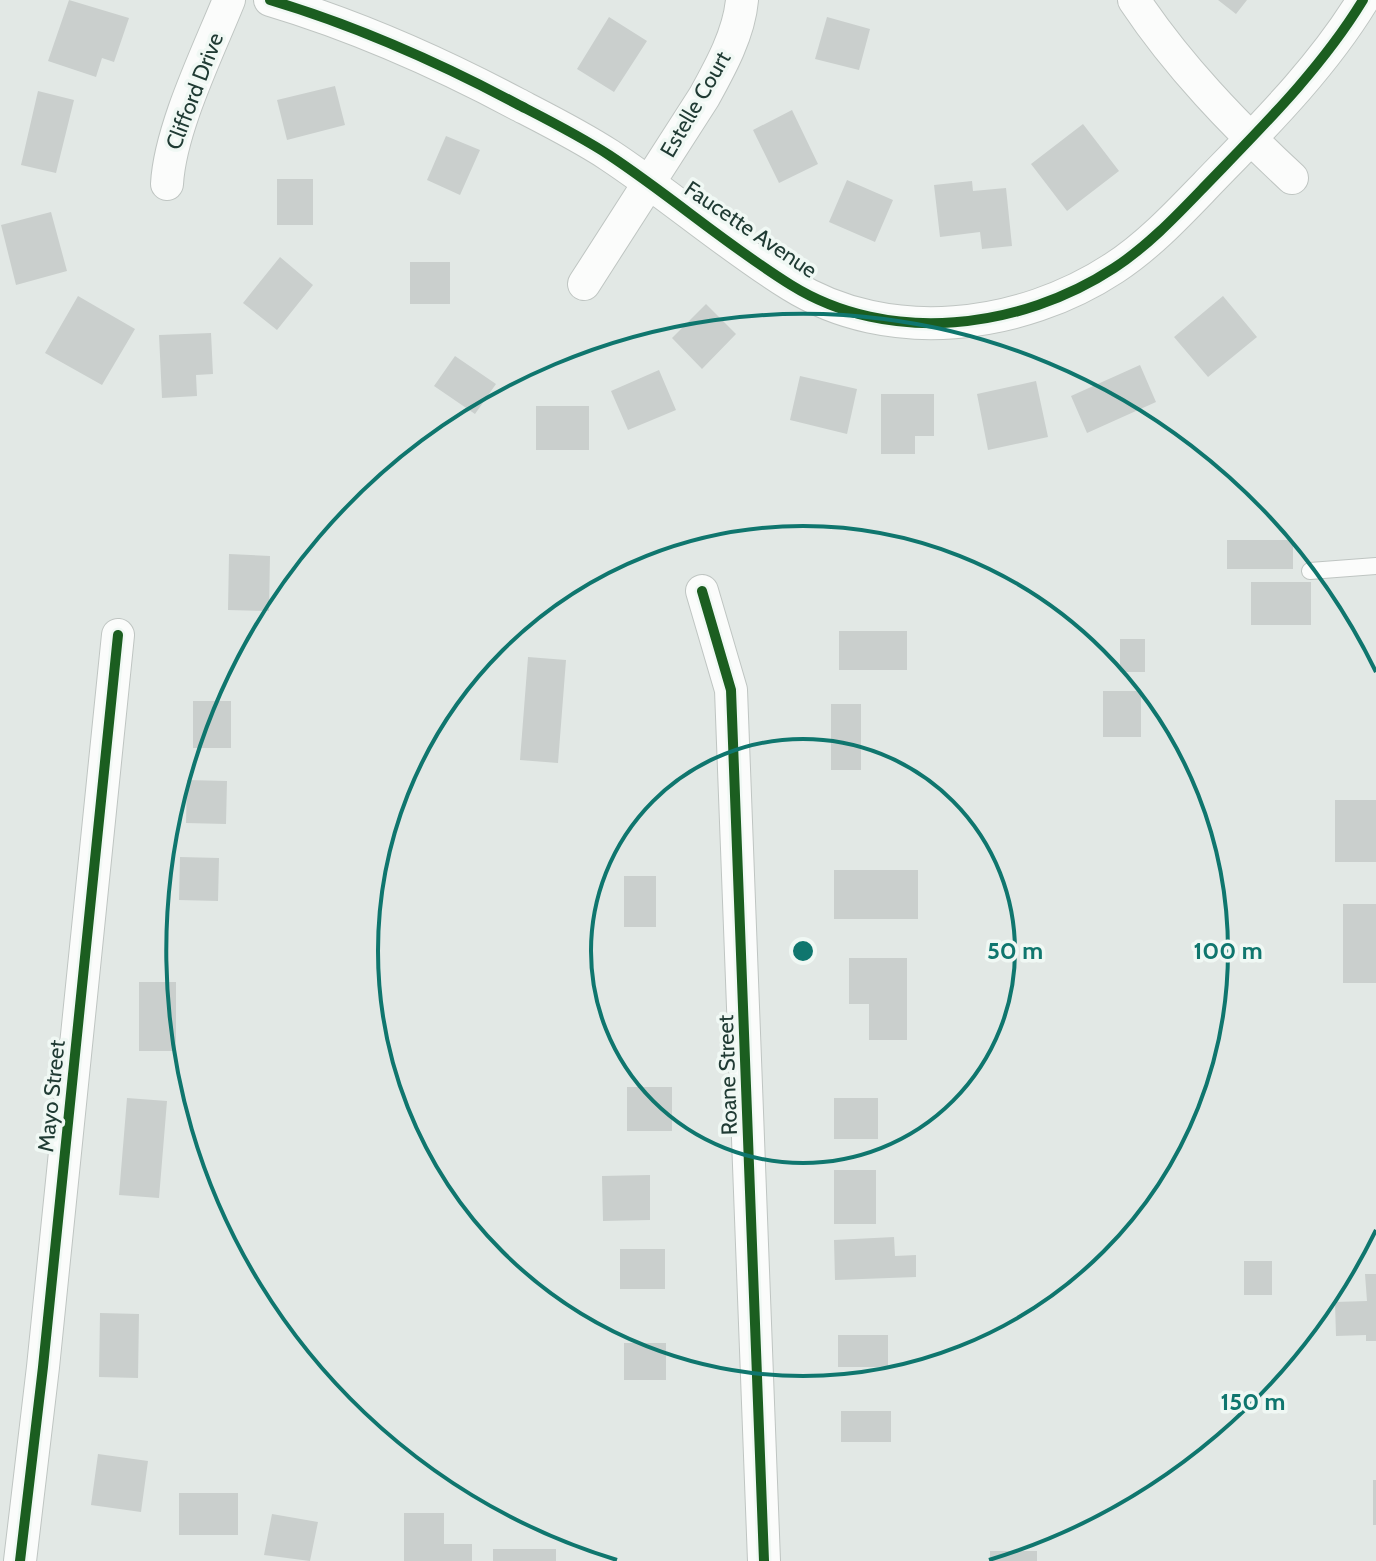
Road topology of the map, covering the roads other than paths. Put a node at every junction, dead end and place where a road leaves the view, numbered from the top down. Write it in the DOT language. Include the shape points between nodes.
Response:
graph roads {
  1 [pos="229,0"];
  2 [pos="270,0"];
  3 [pos="742,0"];
  4 [pos="1134,0"];
  5 [pos="1363,0"];
  6 [pos="1250,139"];
  7 [pos="1292,178"];
  8 [pos="647,182"];
  9 [pos="167,184"];
  10 [pos="584,284"];
  11 [pos="1376,566"];
  12 [pos="1310,571"];
  13 [pos="702,591"];
  14 [pos="118,635"];
  15 [pos="20,1561"];
  16 [pos="764,1561"];
  1 -- 9 [label="street, Clifford Drive" via="168,161"];
  2 -- 8 [label="street, Faucette Avenue" via="449,68 567,130"];
  3 -- 8 [label="street, Estelle Court" via="721,66"];
  4 -- 6 [label="street" via="1185,68"];
  5 -- 6 [label="street, Faucette Avenue" via="1316,66"];
  6 -- 7 [label="street"];
  6 -- 8 [label="street, Faucette Avenue" via="1188,204 1113,269 1041,306 948,323 856,312 803,291"];
  8 -- 10 [label="street, Estelle Court"];
  11 -- 12 [label="lane"];
  13 -- 16 [label="street, Roane Street" via="731,690"];
  14 -- 15 [label="street, Mayo Street"];
}
